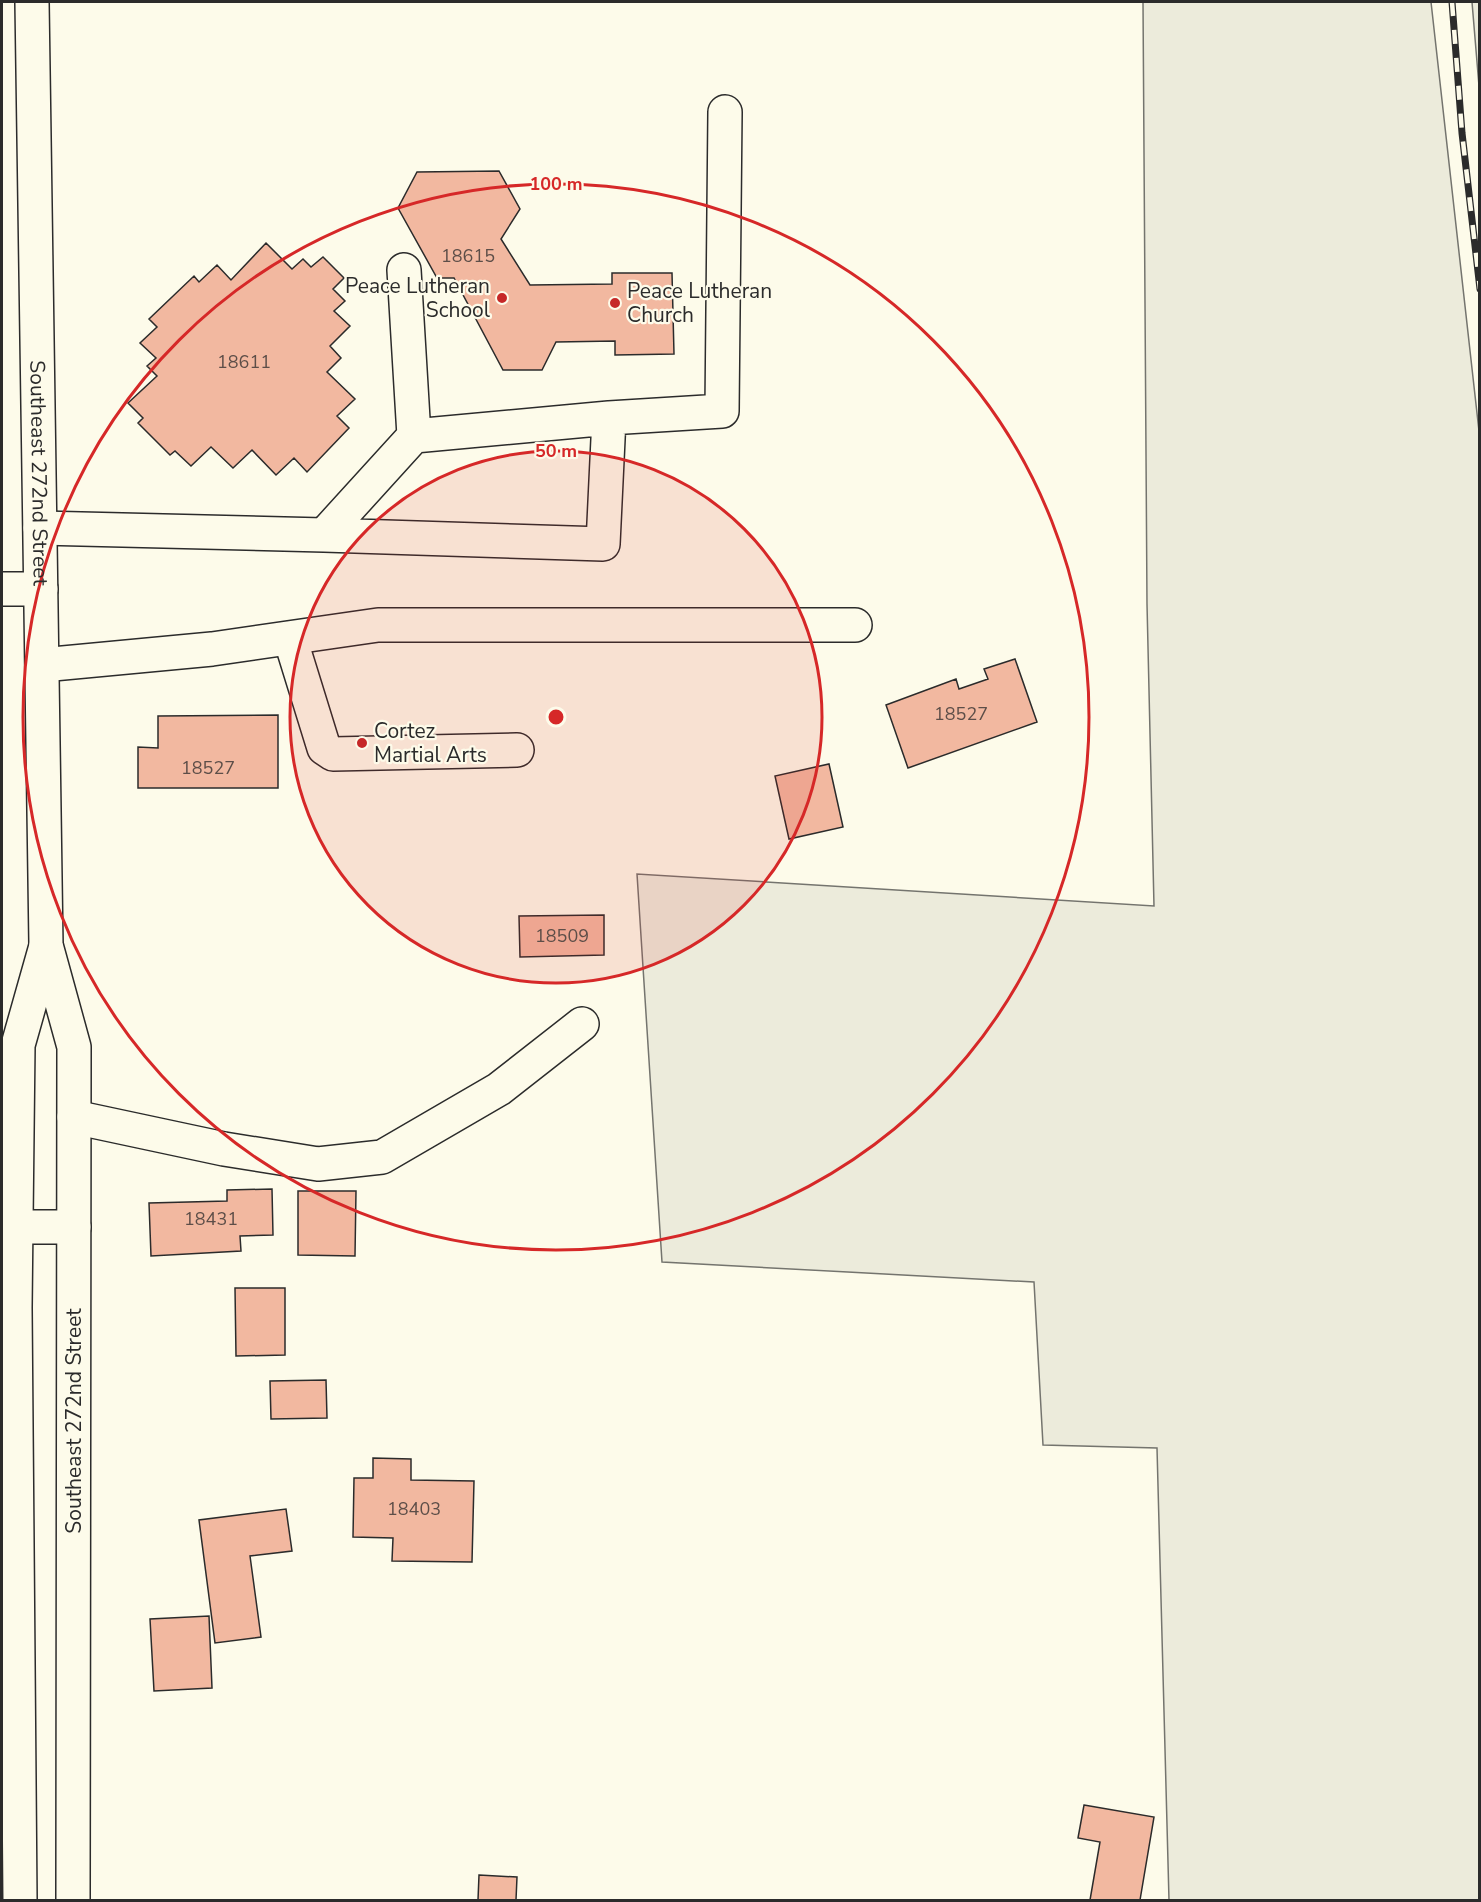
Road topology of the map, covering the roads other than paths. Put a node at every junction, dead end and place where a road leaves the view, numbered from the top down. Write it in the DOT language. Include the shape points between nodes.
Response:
graph roads {
  1 [pos="32,2"];
  2 [pos="725,112"];
  3 [pos="404,270"];
  4 [pos="609,418"];
  5 [pos="414,436"];
  6 [pos="40,528"];
  7 [pos="324,535"];
  8 [pos="2,589"];
  9 [pos="41,590"];
  10 [pos="855,625"];
  11 [pos="290,638"];
  12 [pos="42,665"];
  13 [pos="518,750"];
  14 [pos="46,945"];
  15 [pos="582,1024"];
  16 [pos="74,1118"];
  17 [pos="8,1227"];
  18 [pos="74,1227"];
  19 [pos="20,1900"];
  20 [pos="73,1900"];
  1 -- 6 [label="main road, Southeast 272nd Street"];
  2 -- 4 [label="main road" via="722,411"];
  3 -- 5 [label="main road"];
  4 -- 5 [label="main road"];
  4 -- 7 [label="main road" via="603,544"];
  5 -- 7 [label="main road"];
  6 -- 7 [label="main road"];
  6 -- 9 [label="main road, Southeast 272nd Street"];
  8 -- 9 [label="main road"];
  9 -- 12 [label="main road, Southeast 272nd Street"];
  10 -- 11 [label="main road" via="378,625"];
  11 -- 12 [label="main road"];
  11 -- 13 [label="main road" via="324,748 333,754"];
  12 -- 14 [label="main road, Southeast 272nd Street"];
  14 -- 16 [label="main road, Southeast 272nd Street" via="75,1047"];
  14 -- 17 [label="main road, Southeast 272nd Street" via="18,1046"];
  15 -- 16 [label="main road" via="499,1089 382,1157 318,1164"];
  16 -- 18 [label="main road, Southeast 272nd Street"];
  17 -- 18 [label="main road"];
  17 -- 19 [label="main road, Southeast 272nd Street"];
  18 -- 20 [label="main road, Southeast 272nd Street"];
}
